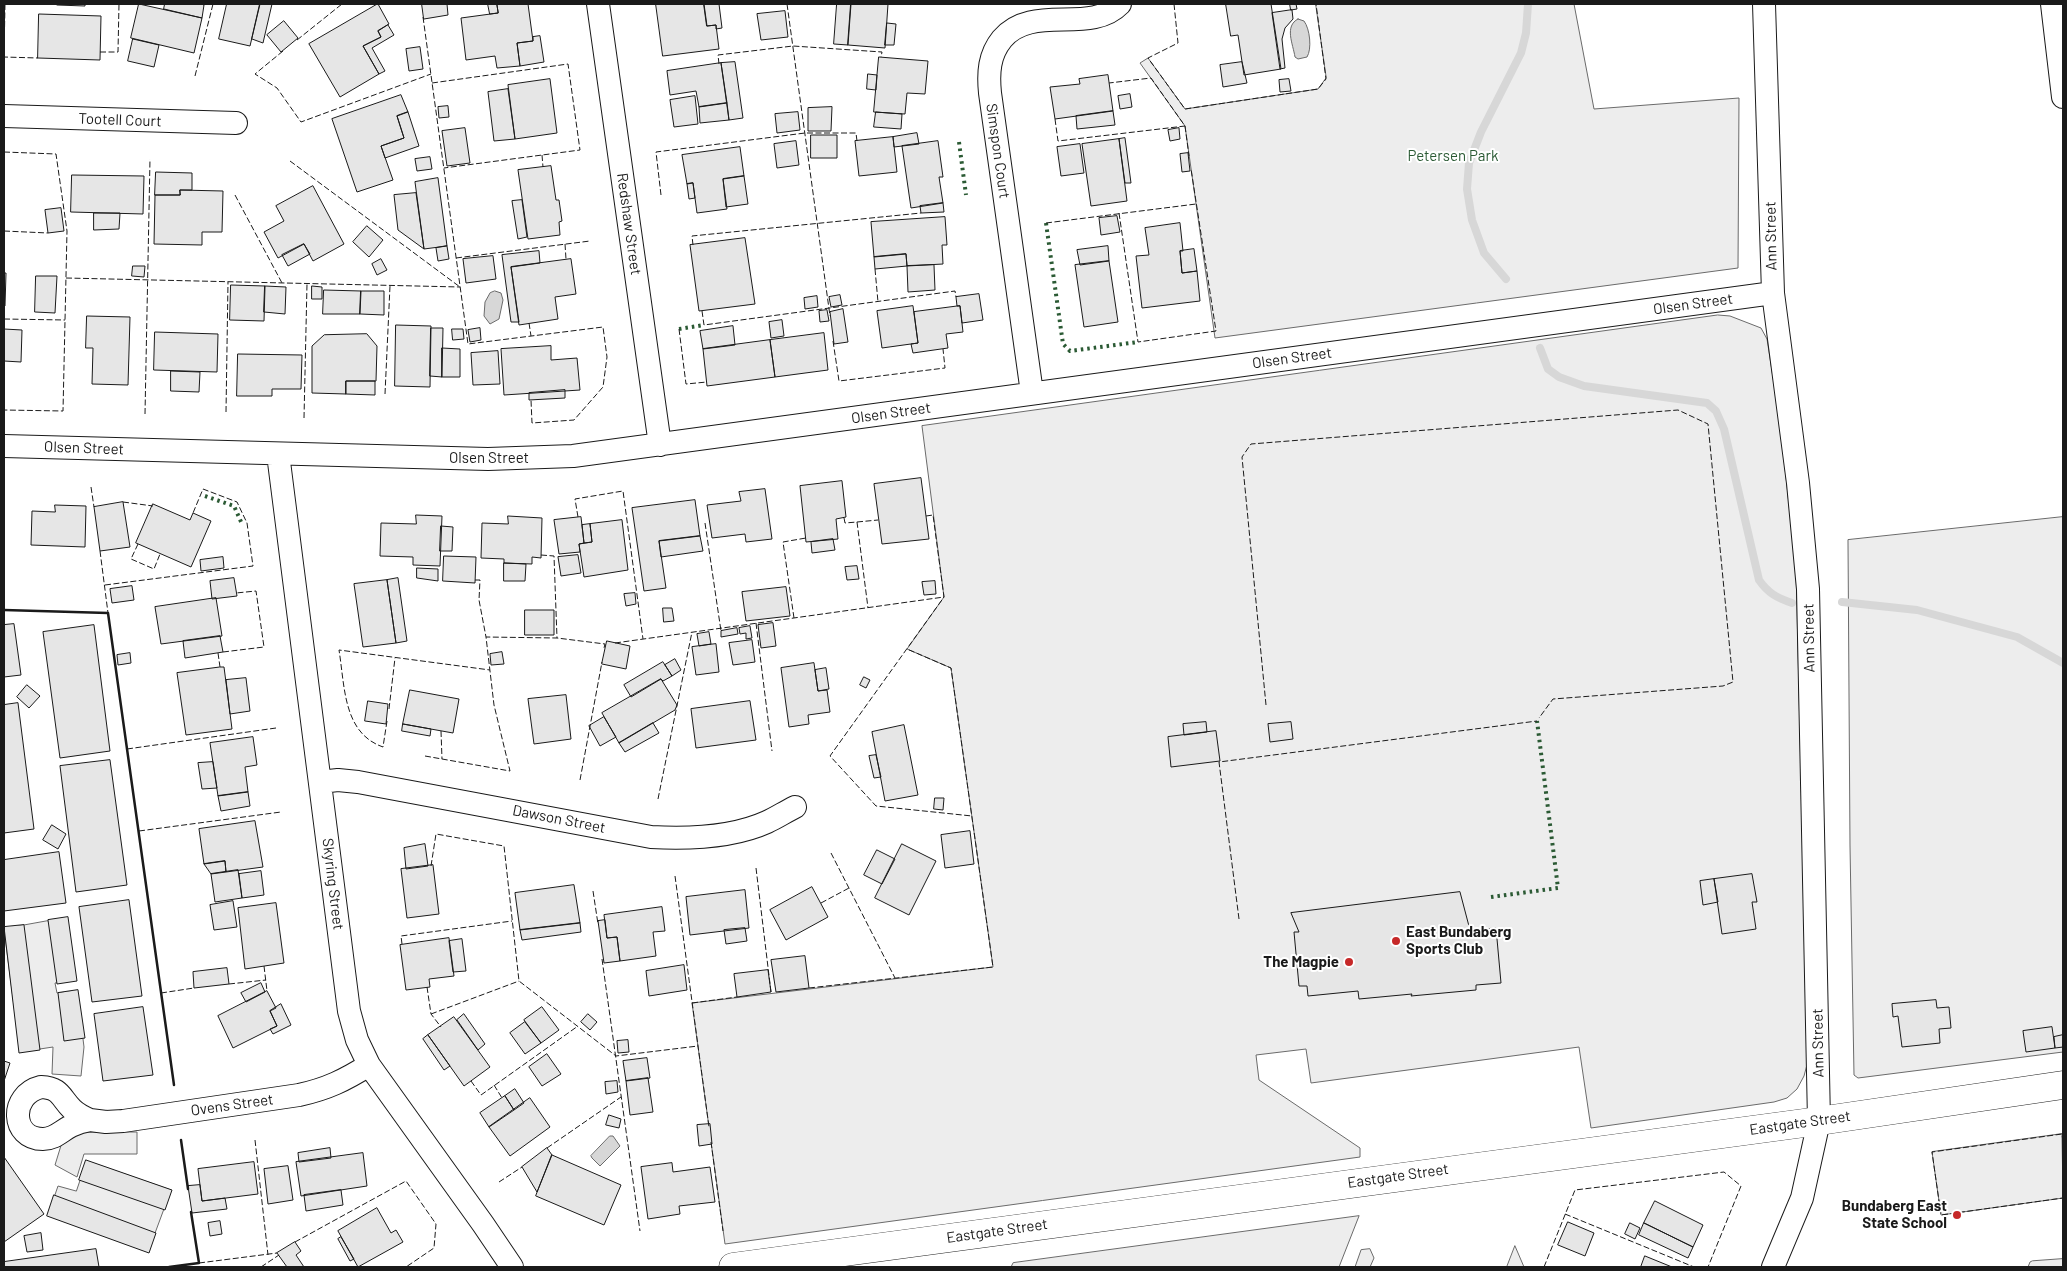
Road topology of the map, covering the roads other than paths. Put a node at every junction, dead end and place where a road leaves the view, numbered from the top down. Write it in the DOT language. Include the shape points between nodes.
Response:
graph roads {
  1 [pos="598,4"];
  2 [pos="1120,4"];
  3 [pos="1764,4"];
  4 [pos="2052,4"];
  5 [pos="2063,97"];
  6 [pos="4,116"];
  7 [pos="236,123"];
  8 [pos="1772,293"];
  9 [pos="1032,393"];
  10 [pos="660,445"];
  11 [pos="4,446"];
  12 [pos="278,454"];
  13 [pos="320,782"];
  14 [pos="794,807"];
  15 [pos="369,1065"];
  16 [pos="2063,1085"];
  17 [pos="90,1120"];
  18 [pos="1819,1121"];
  19 [pos="512,1267"];
  20 [pos="733,1267"];
  21 [pos="1772,1267"];
  1 -- 10 [label="street, Redshaw Street"];
  2 -- 9 [label="street, Simspon Court" via="1094,18 1046,20 1016,26 998,44 991,57 988,74 990,93"];
  3 -- 8 [label="street, Ann Street"];
  4 -- 5 [label="street"];
  6 -- 7 [label="street, Tootell Court"];
  8 -- 9 [label="street, Olsen Street"];
  8 -- 18 [label="street, Ann Street" via="1798,483 1808,589"];
  9 -- 10 [label="street, Olsen Street"];
  10 -- 12 [label="street, Olsen Street" via="573,456 488,459"];
  11 -- 12 [label="street, Olsen Street"];
  12 -- 13 [label="street, Skyring Street"];
  13 -- 14 [label="street, Dawson Street" via="358,782 651,837 696,837 742,830"];
  13 -- 15 [label="street, Skyring Street" via="349,1011 357,1040"];
  15 -- 17 [label="street, Ovens Street" via="324,1090 299,1095 123,1121"];
  15 -- 19 [label="street, Skyring Street"];
  16 -- 18 [label="street, Eastgate Street"];
  18 -- 20 [label="street, Eastgate Street"];
  18 -- 21 [label="street, Ann Street" via="1802,1198"];
}
